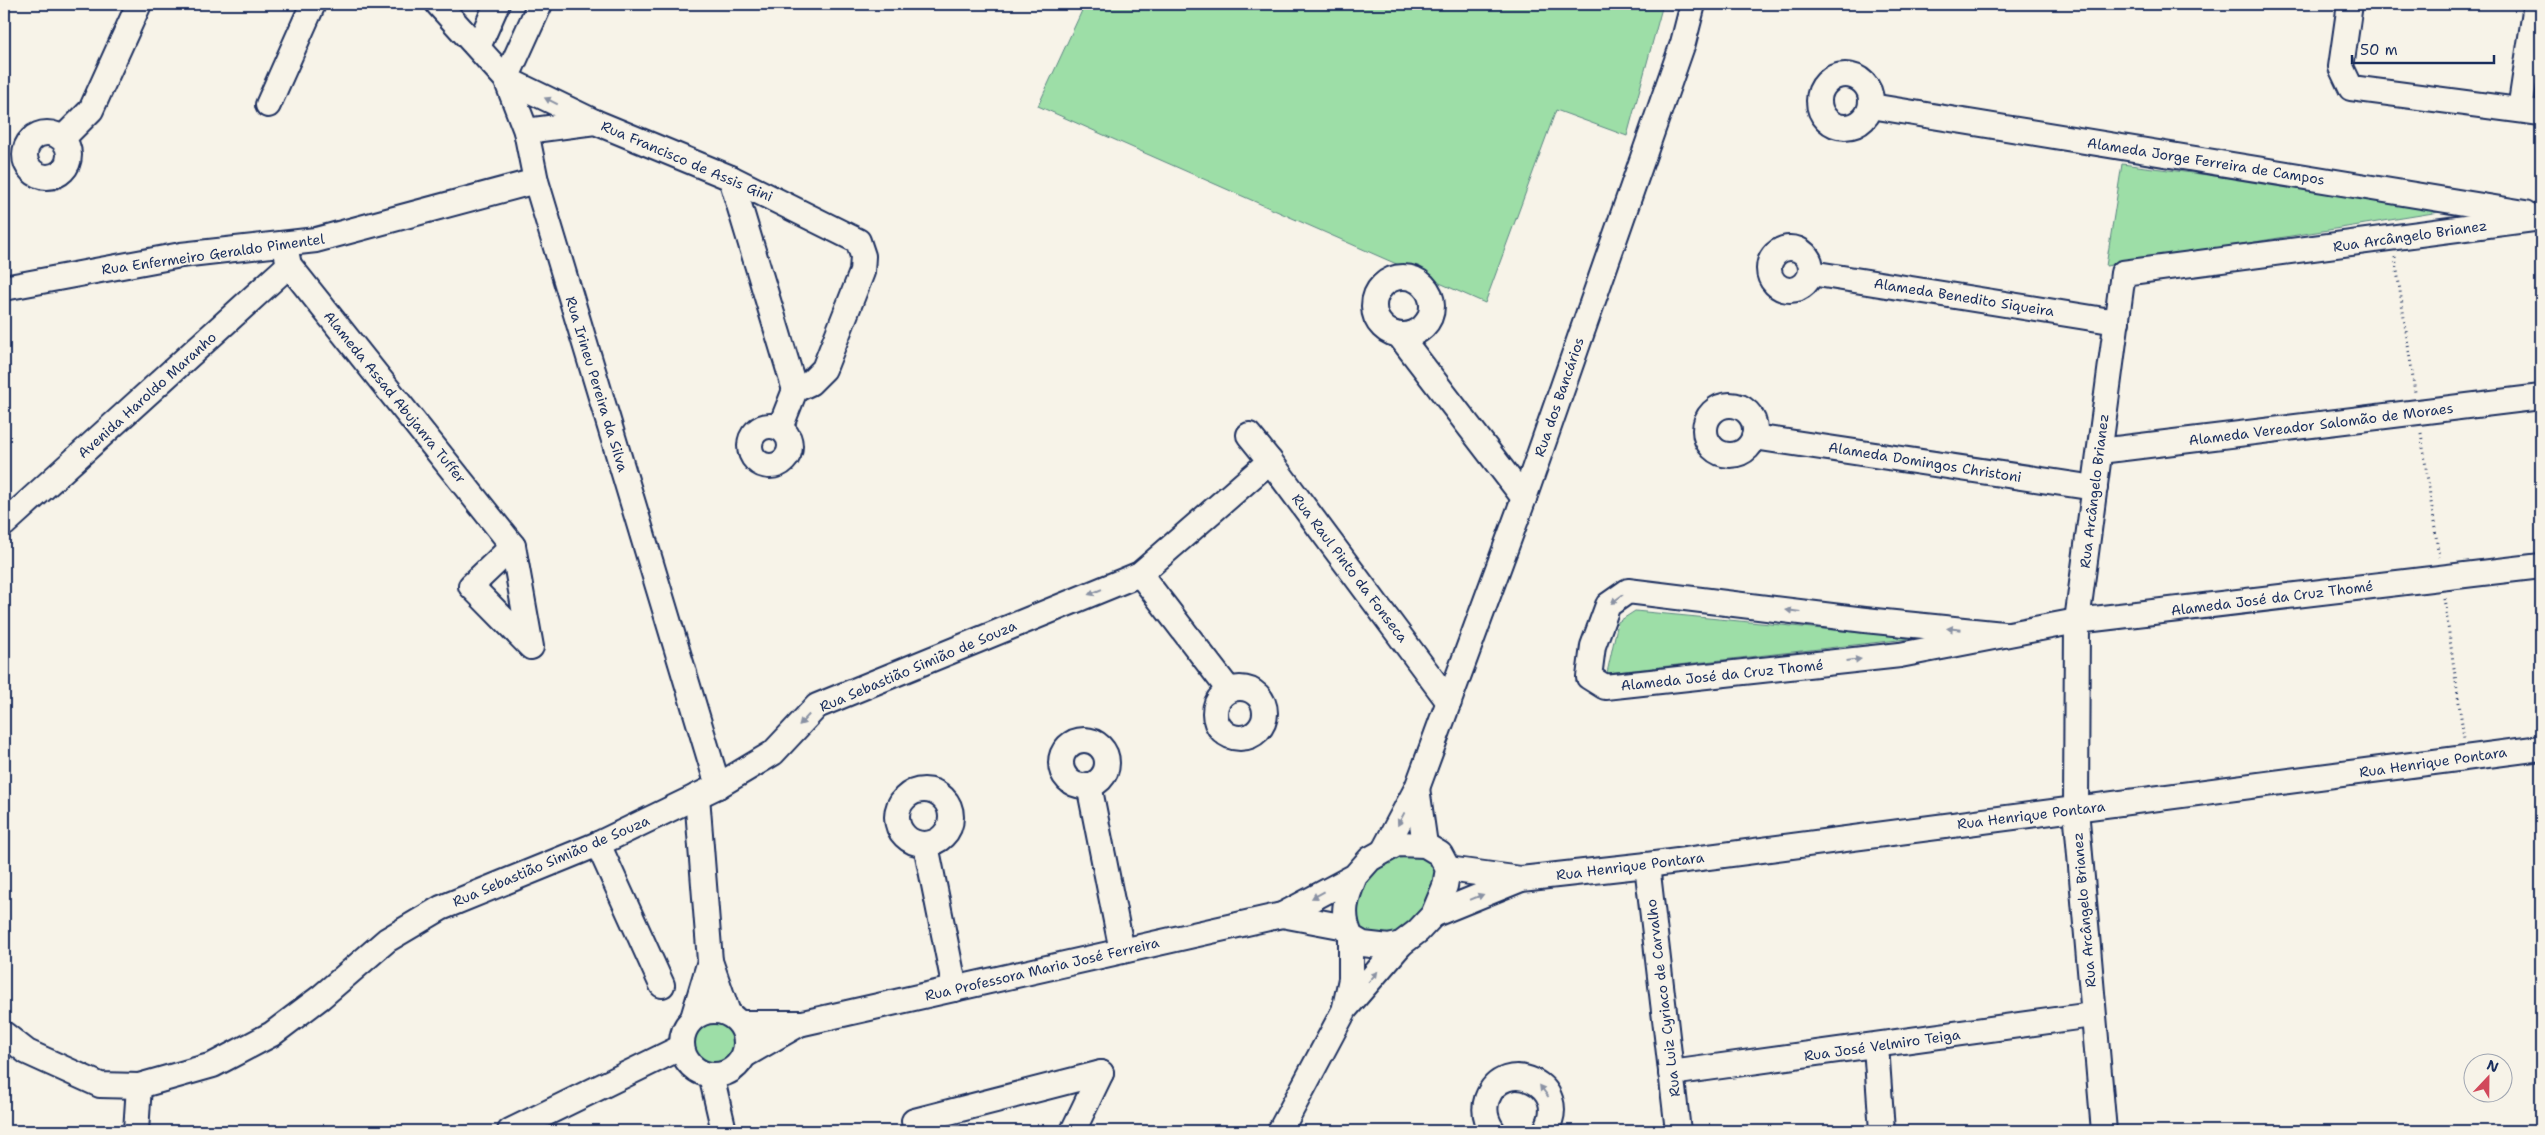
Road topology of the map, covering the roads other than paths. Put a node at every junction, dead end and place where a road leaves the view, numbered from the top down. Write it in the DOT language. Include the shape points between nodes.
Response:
graph roads {
  1 [pos="139,4"];
  2 [pos="313,4"];
  3 [pos="438,4"];
  4 [pos="497,4"];
  5 [pos="540,4"];
  6 [pos="1693,4"];
  7 [pos="2350,4"];
  8 [pos="2536,4"];
  9 [pos="478,47"];
  10 [pos="506,79"];
  11 [pos="268,106"];
  12 [pos="1871,106"];
  13 [pos="2531,112"];
  14 [pos="595,122"];
  15 [pos="526,131"];
  16 [pos="63,138"];
  17 [pos="731,178"];
  18 [pos="536,182"];
  19 [pos="2541,217"];
  20 [pos="287,255"];
  21 [pos="1811,273"];
  22 [pos="4,288"];
  23 [pos="2117,322"];
  24 [pos="1399,335"];
  25 [pos="795,390"];
  26 [pos="2541,397"];
  27 [pos="780,428"];
  28 [pos="1249,435"];
  29 [pos="1754,437"];
  30 [pos="2100,451"];
  31 [pos="1270,461"];
  32 [pos="2095,488"];
  33 [pos="1524,498"];
  34 [pos="4,524"];
  35 [pos="513,546"];
  36 [pos="2541,566"];
  37 [pos="1140,574"];
  38 [pos="2078,621"];
  39 [pos="2003,634"];
  40 [pos="1229,690"];
  41 [pos="1449,702"];
  42 [pos="2541,748"];
  43 [pos="1089,785"];
  44 [pos="718,786"];
  45 [pos="1418,788"];
  46 [pos="697,796"];
  47 [pos="2076,809"];
  48 [pos="598,844"];
  49 [pos="926,845"];
  50 [pos="1425,845"];
  51 [pos="1384,850"];
  52 [pos="1648,865"];
  53 [pos="1448,869"];
  54 [pos="1355,876"];
  55 [pos="1521,879"];
  56 [pos="1282,915"];
  57 [pos="1433,915"];
  58 [pos="1348,932"];
  59 [pos="1401,944"];
  60 [pos="1122,951"];
  61 [pos="710,961"];
  62 [pos="662,985"];
  63 [pos="955,989"];
  64 [pos="1344,1009"];
  65 [pos="2092,1015"];
  66 [pos="693,1018"];
  67 [pos="734,1018"];
  68 [pos="803,1023"];
  69 [pos="4,1034"];
  70 [pos="1876,1046"];
  71 [pos="682,1047"];
  72 [pos="745,1055"];
  73 [pos="1671,1073"];
  74 [pos="711,1075"];
  75 [pos="139,1086"];
  76 [pos="1486,1126"];
  77 [pos="522,1129"];
  78 [pos="136,1131"];
  79 [pos="724,1131"];
  80 [pos="916,1131"];
  81 [pos="1073,1131"];
  82 [pos="1280,1131"];
  83 [pos="1545,1131"];
  84 [pos="1678,1131"];
  85 [pos="1882,1131"];
  86 [pos="2104,1131"];
  1 -- 16 [label="street" via="91,110"];
  2 -- 11 [label="street"];
  3 -- 9 [label="street, Rua Irineu Pereira da Silva"];
  4 -- 9 [label="street"];
  5 -- 10 [label="street"];
  6 -- 33 [label="street, Rua dos Bancários" via="1683,43"];
  7 -- 13 [label="street" via="2341,67 2351,88"];
  8 -- 13 [label="street"];
  9 -- 10 [label="street, Rua Irineu Pereira da Silva"];
  14 -- 10 [label="street, one-way"];
  10 -- 15 [label="street, Rua Irineu Pereira da Silva"];
  12 -- 19 [label="street, Alameda Jorge Ferreira de Campos"];
  14 -- 15 [label="street, Rua Francisco de Assis Gini"];
  14 -- 17 [label="street, Rua Francisco de Assis Gini"];
  15 -- 18 [label="street, Rua Irineu Pereira da Silva"];
  17 -- 25 [label="street"];
  17 -- 25 [label="street, Rua Francisco de Assis Gini" via="842,231 858,241 864,256 862,272 824,369 810,383"];
  18 -- 20 [label="street, Rua Enfermeiro Geraldo Pimentel" via="316,240"];
  18 -- 44 [label="street, Rua Irineu Pereira da Silva"];
  19 -- 23 [label="street, Rua Arcângelo Brianez" via="2123,273"];
  20 -- 22 [label="street, Rua Enfermeiro Geraldo Pimentel" via="181,255"];
  20 -- 34 [label="street, Avenida Haroldo Maranho"];
  20 -- 35 [label="street, Alameda Assad Abujanra Tuffer"];
  21 -- 23 [label="street, Alameda Benedito Siqueira"];
  23 -- 30 [label="street, Rua Arcângelo Brianez"];
  24 -- 33 [label="street"];
  25 -- 27 [label="street"];
  26 -- 30 [label="street, Alameda Vereador Salomão de Moraes"];
  28 -- 31 [label="street, Rua Raul Pinto da Fonseca"];
  29 -- 32 [label="street, Alameda Domingos Christoni"];
  30 -- 32 [label="street, Rua Arcângelo Brianez"];
  31 -- 37 [label="street, Rua Sebastião Simião de Souza"];
  31 -- 41 [label="street, Rua Raul Pinto da Fonseca"];
  32 -- 38 [label="street, Rua Arcângelo Brianez"];
  33 -- 41 [label="street, Rua dos Bancários"];
  36 -- 38 [label="street, Alameda José da Cruz Thomé"];
  37 -- 40 [label="street"];
  37 -- 44 [label="street, Rua Sebastião Simião de Souza, one-way" via="817,706 773,753"];
  38 -- 39 [label="street, Alameda José da Cruz Thomé"];
  38 -- 47 [label="street, Rua Arcângelo Brianez"];
  39 -- 39 [label="street, Alameda José da Cruz Thomé, one-way" via="1628,590 1608,606 1593,646 1588,677 1605,687 1653,683 1900,655"];
  41 -- 45 [label="street, Rua dos Bancários"];
  42 -- 47 [label="street, Rua Henrique Pontara"];
  43 -- 60 [label="street"];
  44 -- 46 [label="street, Rua Sebastião Simião de Souza"];
  45 -- 50 [label="street, Rua dos Bancários"];
  45 -- 51 [label="street, Rua dos Bancários, one-way"];
  46 -- 48 [label="street, Rua Sebastião Simião de Souza"];
  46 -- 61 [label="street"];
  47 -- 52 [label="street, Rua Henrique Pontara"];
  47 -- 65 [label="street, Rua Arcângelo Brianez"];
  48 -- 62 [label="street"];
  48 -- 75 [label="street, Rua Sebastião Simião de Souza" via="441,908 387,940 272,1034 213,1065"];
  49 -- 63 [label="street"];
  50 -- 51 [label="street" via="1397,844"];
  50 -- 53 [label="street" via="1440,854"];
  51 -- 54 [label="street" via="1370,859"];
  52 -- 55 [label="street, Rua Henrique Pontara"];
  52 -- 73 [label="street, Rua Luiz Cyriaco de Carvalho"];
  53 -- 55 [label="street, Rua Henrique Pontara"];
  53 -- 57 [label="street" via="1446,886"];
  54 -- 56 [label="street, Rua Professora Maria José Ferreira, one-way"];
  54 -- 58 [label="street" via="1345,902"];
  57 -- 55 [label="street, Rua Henrique Pontara, one-way"];
  56 -- 58 [label="street, Rua Professora Maria José Ferreira"];
  56 -- 60 [label="street, Rua Professora Maria José Ferreira"];
  57 -- 59 [label="street"];
  58 -- 59 [label="street" via="1363,944 1377,947"];
  58 -- 64 [label="street" via="1351,980"];
  64 -- 59 [label="street, one-way"];
  60 -- 63 [label="street, Rua Professora Maria José Ferreira"];
  61 -- 66 [label="street"];
  61 -- 67 [label="street"];
  63 -- 68 [label="street, Rua Professora Maria José Ferreira"];
  64 -- 82 [label="street"];
  65 -- 70 [label="street, Rua José Velmiro Teiga"];
  65 -- 86 [label="street, Rua Arcângelo Brianez"];
  66 -- 67 [label="street" via="710,1011"];
  66 -- 71 [label="street" via="684,1031"];
  67 -- 68 [label="street, Rua Professora Maria José Ferreira"];
  67 -- 72 [label="street" via="746,1033"];
  68 -- 72 [label="street, Rua Professora Maria José Ferreira"];
  69 -- 75 [label="street, Rua Sebastião Simião de Souza" via="27,1052 100,1085"];
  70 -- 73 [label="street, Rua José Velmiro Teiga"];
  70 -- 85 [label="street"];
  71 -- 74 [label="street" via="692,1066"];
  71 -- 77 [label="street"];
  72 -- 74 [label="street" via="731,1071"];
  73 -- 84 [label="street, Rua Luiz Cyriaco de Carvalho"];
  74 -- 79 [label="street"];
  75 -- 78 [label="street"];
  83 -- 76 [label="street, one-way" via="1551,1121 1551,1099 1545,1089 1527,1078 1505,1079 1496,1085 1489,1094"];
  80 -- 81 [label="street" via="914,1121 1101,1073"];
}
